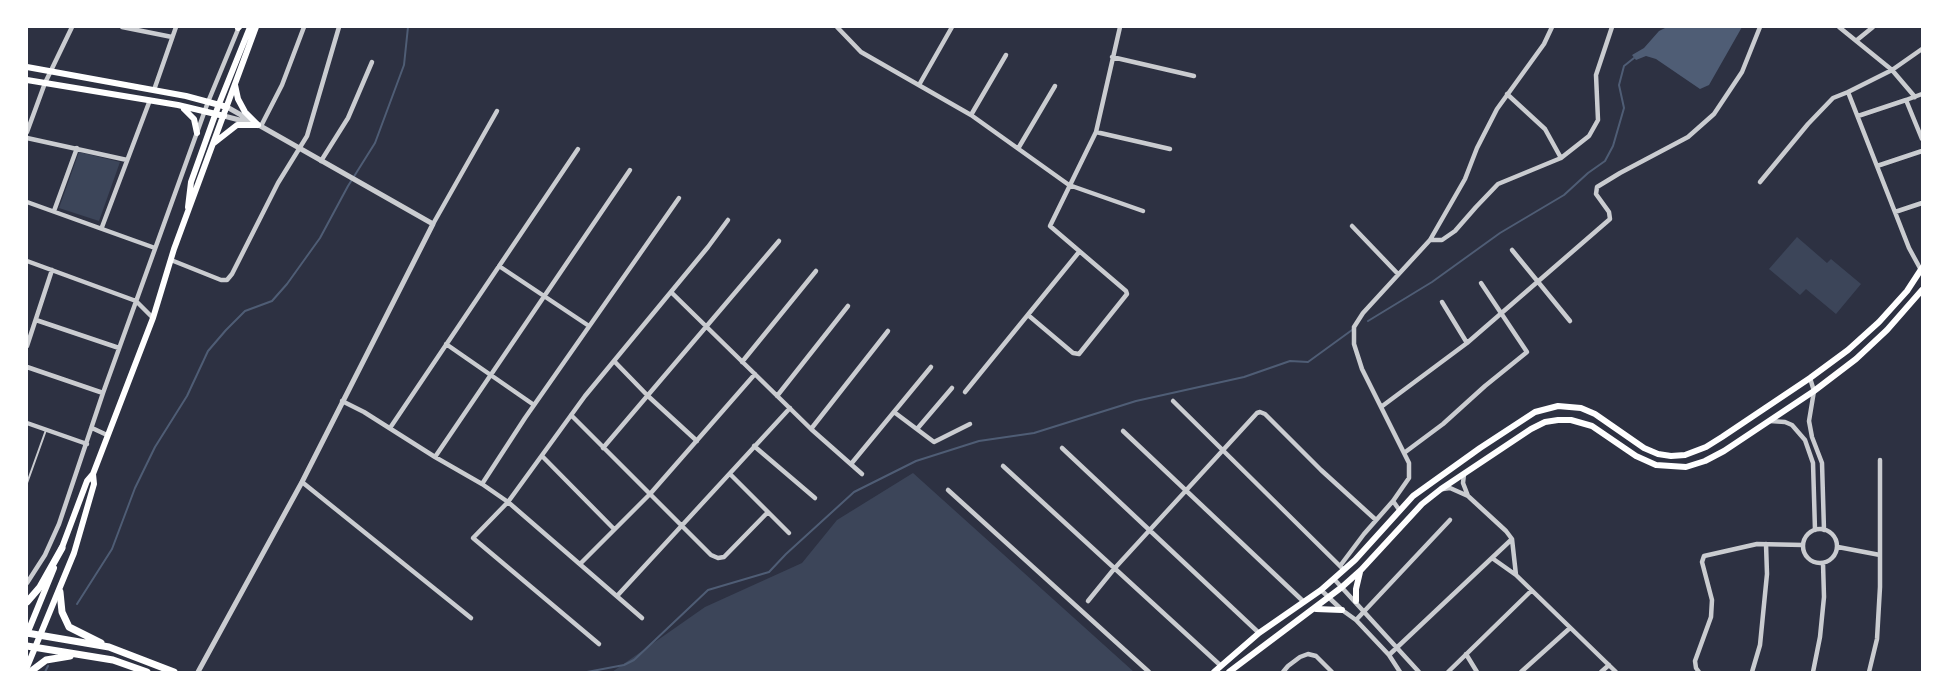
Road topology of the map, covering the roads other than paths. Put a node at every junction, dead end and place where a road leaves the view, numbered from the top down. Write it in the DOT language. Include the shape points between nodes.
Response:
graph roads {
  1 [pos="72,27"];
  2 [pos="122,27"];
  3 [pos="176,27"];
  4 [pos="239,27"];
  5 [pos="250,27"];
  6 [pos="256,27"];
  7 [pos="304,27"];
  8 [pos="339,27"];
  9 [pos="837,27"];
  10 [pos="952,27"];
  11 [pos="1120,27"];
  12 [pos="1552,27"];
  13 [pos="1612,27"];
  14 [pos="1760,27"];
  15 [pos="1839,27"];
  16 [pos="1873,27"];
  17 [pos="172,37"];
  18 [pos="1857,40"];
  19 [pos="1922,49"];
  20 [pos="1006,55"];
  21 [pos="1112,57"];
  22 [pos="372,62"];
  23 [pos="27,67"];
  24 [pos="1892,70"];
  25 [pos="51,72"];
  26 [pos="1194,76"];
  27 [pos="27,80"];
  28 [pos="235,83"];
  29 [pos="45,84"];
  30 [pos="919,85"];
  31 [pos="1055,86"];
  32 [pos="154,90"];
  33 [pos="1848,93"];
  34 [pos="1508,94"];
  35 [pos="1922,94"];
  36 [pos="1916,97"];
  37 [pos="150,100"];
  38 [pos="1906,100"];
  39 [pos="208,102"];
  40 [pos="219,104"];
  41 [pos="178,105"];
  42 [pos="227,107"];
  43 [pos="205,111"];
  44 [pos="497,111"];
  45 [pos="216,114"];
  46 [pos="971,114"];
  47 [pos="224,116"];
  48 [pos="1858,116"];
  49 [pos="259,126"];
  50 [pos="27,132"];
  51 [pos="1096,132"];
  52 [pos="197,133"];
  53 [pos="27,138"];
  54 [pos="1922,139"];
  55 [pos="212,145"];
  56 [pos="1019,147"];
  57 [pos="77,148"];
  58 [pos="299,149"];
  59 [pos="578,149"];
  60 [pos="1170,149"];
  61 [pos="1922,151"];
  62 [pos="1561,159"];
  63 [pos="128,160"];
  64 [pos="321,162"];
  65 [pos="1877,166"];
  66 [pos="630,170"];
  67 [pos="1760,182"];
  68 [pos="1069,185"];
  69 [pos="679,198"];
  70 [pos="27,202"];
  71 [pos="1922,203"];
  72 [pos="1143,211"];
  73 [pos="54,212"];
  74 [pos="1895,212"];
  75 [pos="187,215"];
  76 [pos="728,220"];
  77 [pos="433,224"];
  78 [pos="1352,226"];
  79 [pos="102,228"];
  80 [pos="779,240"];
  81 [pos="1431,240"];
  82 [pos="156,248"];
  83 [pos="1512,250"];
  84 [pos="1079,252"];
  85 [pos="171,260"];
  86 [pos="27,261"];
  87 [pos="499,266"];
  88 [pos="1921,269"];
  89 [pos="52,270"];
  90 [pos="816,271"];
  91 [pos="1398,274"];
  92 [pos="1537,281"];
  93 [pos="1481,283"];
  94 [pos="1922,290"];
  95 [pos="671,292"];
  96 [pos="544,296"];
  97 [pos="1919,300"];
  98 [pos="136,301"];
  99 [pos="1442,302"];
  100 [pos="848,306"];
  101 [pos="1500,314"];
  102 [pos="1028,315"];
  103 [pos="153,318"];
  104 [pos="36,320"];
  105 [pos="1570,321"];
  106 [pos="589,326"];
  107 [pos="707,327"];
  108 [pos="888,331"];
  109 [pos="446,344"];
  110 [pos="1467,344"];
  111 [pos="27,346"];
  112 [pos="119,348"];
  113 [pos="614,361"];
  114 [pos="742,362"];
  115 [pos="27,367"];
  116 [pos="931,367"];
  117 [pos="755,374"];
  118 [pos="491,375"];
  119 [pos="1810,378"];
  120 [pos="952,388"];
  121 [pos="1814,391"];
  122 [pos="965,392"];
  123 [pos="103,393"];
  124 [pos="648,396"];
  125 [pos="777,396"];
  126 [pos="341,401"];
  127 [pos="1173,401"];
  128 [pos="534,405"];
  129 [pos="1381,407"];
  130 [pos="790,408"];
  131 [pos="894,412"];
  132 [pos="571,415"];
  133 [pos="1770,422"];
  134 [pos="27,423"];
  135 [pos="970,424"];
  136 [pos="92,428"];
  137 [pos="390,428"];
  138 [pos="46,429"];
  139 [pos="812,429"];
  140 [pos="917,429"];
  141 [pos="1123,431"];
  142 [pos="107,435"];
  143 [pos="1812,437"];
  144 [pos="1805,440"];
  145 [pos="697,441"];
  146 [pos="87,444"];
  147 [pos="754,446"];
  148 [pos="603,448"];
  149 [pos="1062,448"];
  150 [pos="1222,451"];
  151 [pos="1404,453"];
  152 [pos="542,456"];
  153 [pos="435,457"];
  154 [pos="1880,460"];
  155 [pos="851,464"];
  156 [pos="1003,466"];
  157 [pos="93,474"];
  158 [pos="730,474"];
  159 [pos="862,474"];
  160 [pos="1464,474"];
  161 [pos="28,476"];
  162 [pos="302,482"];
  163 [pos="27,483"];
  164 [pos="482,484"];
  165 [pos="1441,489"];
  166 [pos="948,490"];
  167 [pos="1187,490"];
  168 [pos="650,494"];
  169 [pos="1468,496"];
  170 [pos="815,498"];
  171 [pos="1393,501"];
  172 [pos="508,502"];
  173 [pos="1400,511"];
  174 [pos="768,512"];
  175 [pos="1376,520"];
  176 [pos="1450,520"];
  177 [pos="682,526"];
  178 [pos="614,529"];
  179 [pos="1815,530"];
  180 [pos="1824,530"];
  181 [pos="1149,531"];
  182 [pos="789,533"];
  183 [pos="1512,539"];
  184 [pos="1387,543"];
  185 [pos="1766,544"];
  186 [pos="1803,545"];
  187 [pos="1838,547"];
  188 [pos="62,548"];
  189 [pos="1880,555"];
  190 [pos="1492,558"];
  191 [pos="1823,563"];
  192 [pos="580,564"];
  193 [pos="1342,568"];
  194 [pos="1114,569"];
  195 [pos="1361,570"];
  196 [pos="1516,574"];
  197 [pos="1334,579"];
  198 [pos="28,580"];
  199 [pos="1342,587"];
  200 [pos="1321,590"];
  201 [pos="1531,591"];
  202 [pos="60,592"];
  203 [pos="617,596"];
  204 [pos="1328,598"];
  205 [pos="1088,601"];
  206 [pos="1356,601"];
  207 [pos="27,602"];
  208 [pos="1304,602"];
  209 [pos="1315,609"];
  210 [pos="1342,610"];
  211 [pos="1364,610"];
  212 [pos="471,618"];
  213 [pos="642,618"];
  214 [pos="1356,620"];
  215 [pos="1570,628"];
  216 [pos="1259,633"];
  217 [pos="27,634"];
  218 [pos="41,635"];
  219 [pos="599,644"];
  220 [pos="27,646"];
  221 [pos="1396,646"];
  222 [pos="36,647"];
  223 [pos="109,647"];
  224 [pos="1466,654"];
  225 [pos="1389,655"];
  226 [pos="91,656"];
  227 [pos="1220,665"];
  228 [pos="1609,665"];
  229 [pos="27,667"];
  230 [pos="1698,670"];
  231 [pos="30,672"];
  232 [pos="147,672"];
  233 [pos="174,672"];
  234 [pos="198,672"];
  235 [pos="1149,672"];
  236 [pos="1214,672"];
  237 [pos="1229,672"];
  238 [pos="1283,672"];
  239 [pos="1332,672"];
  240 [pos="1400,672"];
  241 [pos="1419,672"];
  242 [pos="1448,672"];
  243 [pos="1478,672"];
  244 [pos="1521,672"];
  245 [pos="1601,672"];
  246 [pos="1616,672"];
  247 [pos="1752,672"];
  248 [pos="1813,672"];
  249 [pos="1869,672"];
  1 -- 25 [label="street"];
  2 -- 17 [label="street"];
  3 -- 17 [label="street"];
  4 -- 39 [label="street"];
  5 -- 40 [label="main road"];
  6 -- 28 [label="main road"];
  7 -- 49 [label="street" via="282,85"];
  8 -- 58 [label="street" via="307,136"];
  9 -- 30 [label="street" via="861,52"];
  10 -- 30 [label="street"];
  11 -- 21 [label="street"];
  12 -- 34 [label="street"];
  13 -- 62 [label="street" via="1596,75 1598,120 1588,136"];
  14 -- 92 [label="street" via="1742,72 1714,114 1688,137 1598,187 1596,194 1610,219"];
  15 -- 18 [label="street"];
  16 -- 18 [label="street"];
  17 -- 32 [label="street"];
  18 -- 24 [label="street"];
  19 -- 24 [label="street"];
  20 -- 46 [label="street"];
  21 -- 26 [label="street"];
  21 -- 51 [label="street"];
  22 -- 64 [label="street" via="348,118"];
  23 -- 25 [label="main road"];
  24 -- 33 [label="street"];
  24 -- 36 [label="street"];
  25 -- 29 [label="street"];
  25 -- 32 [label="main road"];
  27 -- 29 [label="main road"];
  28 -- 42 [label="main road"];
  28 -- 49 [label="main road" via="245,112"];
  29 -- 37 [label="main road"];
  29 -- 50 [label="street"];
  30 -- 46 [label="street"];
  31 -- 56 [label="street"];
  32 -- 39 [label="main road"];
  33 -- 48 [label="street"];
  33 -- 67 [label="street" via="1833,98"];
  34 -- 62 [label="street" via="1545,129"];
  34 -- 81 [label="street"];
  35 -- 36 [label="street"];
  36 -- 38 [label="street"];
  37 -- 41 [label="main road"];
  37 -- 63 [label="street"];
  38 -- 48 [label="street"];
  38 -- 54 [label="street"];
  39 -- 40 [label="main road"];
  39 -- 43 [label="street"];
  40 -- 42 [label="main road"];
  40 -- 45 [label="main road"];
  41 -- 43 [label="main road"];
  41 -- 52 [label="main road" via="194,118"];
  42 -- 47 [label="main road"];
  42 -- 49 [label="street"];
  43 -- 45 [label="main road"];
  43 -- 52 [label="street"];
  44 -- 77 [label="street"];
  45 -- 47 [label="main road"];
  45 -- 75 [label="main road" via="191,182"];
  46 -- 56 [label="street"];
  47 -- 49 [label="street"];
  47 -- 55 [label="main road"];
  48 -- 65 [label="street"];
  49 -- 55 [label="main road" via="237,125"];
  49 -- 58 [label="street"];
  51 -- 60 [label="street"];
  51 -- 68 [label="street"];
  52 -- 82 [label="street"];
  53 -- 57 [label="street"];
  55 -- 75 [label="main road"];
  56 -- 68 [label="street"];
  57 -- 63 [label="street"];
  57 -- 73 [label="street"];
  58 -- 64 [label="street"];
  58 -- 85 [label="street" via="227,280"];
  59 -- 87 [label="street"];
  61 -- 65 [label="street"];
  62 -- 81 [label="street" via="1498,184 1455,231 1442,240"];
  63 -- 79 [label="street"];
  64 -- 77 [label="street"];
  65 -- 74 [label="street"];
  66 -- 96 [label="street"];
  68 -- 72 [label="street"];
  68 -- 84 [label="street" via="1050,226"];
  69 -- 106 [label="street"];
  70 -- 73 [label="street"];
  71 -- 74 [label="street"];
  73 -- 79 [label="street"];
  74 -- 88 [label="street"];
  75 -- 85 [label="main road"];
  76 -- 95 [label="street"];
  77 -- 126 [label="street"];
  78 -- 91 [label="street"];
  79 -- 82 [label="street"];
  80 -- 107 [label="street"];
  81 -- 91 [label="street"];
  82 -- 98 [label="street"];
  83 -- 92 [label="street"];
  84 -- 102 [label="street"];
  84 -- 102 [label="street" via="1127,294 1082,352 1073,353"];
  85 -- 103 [label="main road"];
  86 -- 89 [label="street"];
  87 -- 96 [label="street"];
  87 -- 109 [label="street"];
  88 -- 119 [label="main road" via="1879,322"];
  89 -- 98 [label="street"];
  89 -- 104 [label="street"];
  90 -- 114 [label="street"];
  91 -- 129 [label="street" via="1354,327 1354,344 1362,369"];
  92 -- 101 [label="street"];
  92 -- 105 [label="street"];
  93 -- 101 [label="street"];
  94 -- 97 [label="main road"];
  95 -- 107 [label="street"];
  95 -- 113 [label="street"];
  96 -- 106 [label="street"];
  96 -- 118 [label="street"];
  97 -- 121 [label="main road" via="1856,359"];
  98 -- 103 [label="street"];
  98 -- 112 [label="street"];
  99 -- 110 [label="street"];
  100 -- 125 [label="street"];
  101 -- 110 [label="street"];
  101 -- 151 [label="street" via="1527,352"];
  102 -- 122 [label="street"];
  103 -- 142 [label="main road"];
  104 -- 111 [label="street"];
  104 -- 112 [label="street"];
  106 -- 128 [label="street"];
  107 -- 114 [label="street"];
  107 -- 124 [label="street"];
  108 -- 139 [label="street"];
  109 -- 118 [label="street"];
  109 -- 137 [label="street"];
  110 -- 129 [label="street"];
  112 -- 123 [label="street"];
  113 -- 124 [label="street"];
  113 -- 132 [label="street"];
  114 -- 117 [label="street"];
  115 -- 123 [label="street"];
  116 -- 131 [label="street"];
  117 -- 125 [label="street"];
  117 -- 145 [label="street"];
  118 -- 128 [label="street"];
  118 -- 153 [label="street"];
  119 -- 121 [label="street"];
  119 -- 173 [label="main road" via="1706,447 1685,455 1658,454 1644,448 1581,408 1547,408 1535,412 1429,483"];
  120 -- 140 [label="street"];
  121 -- 133 [label="main road"];
  121 -- 143 [label="street" via="1809,421"];
  123 -- 136 [label="street"];
  124 -- 145 [label="street"];
  124 -- 148 [label="street"];
  125 -- 130 [label="street"];
  126 -- 137 [label="street"];
  126 -- 162 [label="street"];
  127 -- 150 [label="street"];
  128 -- 164 [label="street"];
  129 -- 151 [label="street"];
  130 -- 139 [label="street"];
  130 -- 147 [label="street"];
  131 -- 140 [label="street"];
  131 -- 155 [label="street"];
  132 -- 148 [label="street"];
  132 -- 152 [label="street"];
  133 -- 144 [label="street" via="1792,425"];
  133 -- 160 [label="main road" via="1706,461 1671,468 1636,456 1592,426 1571,420 1545,422"];
  134 -- 138 [label="street"];
  135 -- 140 [label="street" via="934,442"];
  136 -- 142 [label="street"];
  136 -- 146 [label="street"];
  137 -- 153 [label="street"];
  138 -- 146 [label="street"];
  138 -- 161 [label="lane"];
  139 -- 155 [label="street"];
  141 -- 167 [label="street"];
  142 -- 157 [label="main road"];
  143 -- 144 [label="street"];
  143 -- 180 [label="street" via="1822,463"];
  144 -- 179 [label="street" via="1812,463"];
  145 -- 168 [label="street"];
  146 -- 198 [label="street" via="59,524"];
  147 -- 158 [label="street"];
  147 -- 170 [label="street"];
  148 -- 168 [label="street"];
  149 -- 181 [label="street"];
  150 -- 167 [label="street"];
  150 -- 175 [label="street" via="1260,412"];
  150 -- 193 [label="street"];
  151 -- 171 [label="street" via="1409,478"];
  152 -- 172 [label="street"];
  152 -- 178 [label="street"];
  153 -- 164 [label="street"];
  154 -- 189 [label="street"];
  155 -- 159 [label="street"];
  156 -- 194 [label="street"];
  157 -- 188 [label="main road"];
  157 -- 202 [label="main road" via="94,484"];
  158 -- 174 [label="street"];
  158 -- 177 [label="street"];
  160 -- 165 [label="main road"];
  160 -- 169 [label="street"];
  161 -- 163 [label="lane"];
  162 -- 212 [label="street"];
  162 -- 234 [label="street"];
  164 -- 172 [label="street"];
  165 -- 169 [label="street" via="1450,488"];
  165 -- 184 [label="main road"];
  166 -- 235 [label="street"];
  167 -- 181 [label="street"];
  167 -- 208 [label="street"];
  168 -- 177 [label="street"];
  168 -- 178 [label="street"];
  169 -- 183 [label="street"];
  171 -- 173 [label="street"];
  171 -- 175 [label="street"];
  172 -- 192 [label="street"];
  172 -- 219 [label="street" via="474,538"];
  173 -- 184 [label="main road" via="1402,518 1390,532"];
  173 -- 193 [label="main road" via="1374,542"];
  174 -- 177 [label="street" via="724,557 718,558"];
  174 -- 182 [label="street"];
  175 -- 193 [label="street"];
  176 -- 211 [label="street"];
  177 -- 203 [label="street"];
  178 -- 192 [label="street"];
  179 -- 180 [label="street"];
  179 -- 186 [label="street"];
  180 -- 187 [label="street" via="1836,538"];
  181 -- 194 [label="street"];
  181 -- 216 [label="street"];
  183 -- 190 [label="street"];
  183 -- 196 [label="street"];
  184 -- 195 [label="main road"];
  185 -- 186 [label="street"];
  185 -- 230 [label="street" via="1704,556 1702,562 1712,600 1711,617 1695,661"];
  185 -- 247 [label="street" via="1760,645"];
  186 -- 191 [label="street" via="1811,561"];
  187 -- 189 [label="street"];
  187 -- 191 [label="street" via="1835,556"];
  188 -- 207 [label="main road"];
  188 -- 217 [label="main road"];
  189 -- 249 [label="street" via="1877,639"];
  190 -- 196 [label="street"];
  190 -- 221 [label="street"];
  191 -- 248 [label="street" via="1823,607"];
  192 -- 203 [label="street"];
  193 -- 197 [label="main road"];
  194 -- 205 [label="street"];
  194 -- 227 [label="street"];
  195 -- 199 [label="main road"];
  195 -- 206 [label="main road"];
  196 -- 201 [label="street"];
  197 -- 199 [label="street"];
  197 -- 200 [label="main road"];
  199 -- 204 [label="main road"];
  199 -- 206 [label="street"];
  200 -- 204 [label="street"];
  200 -- 208 [label="main road"];
  201 -- 215 [label="street"];
  201 -- 224 [label="street"];
  202 -- 218 [label="main road"];
  202 -- 223 [label="main road" via="62,612 69,627"];
  203 -- 213 [label="street"];
  204 -- 209 [label="main road"];
  204 -- 210 [label="street"];
  206 -- 211 [label="street"];
  208 -- 216 [label="main road"];
  209 -- 210 [label="main road"];
  209 -- 237 [label="main road"];
  210 -- 214 [label="street"];
  211 -- 214 [label="street"];
  211 -- 221 [label="street"];
  214 -- 225 [label="street"];
  215 -- 228 [label="street"];
  215 -- 244 [label="street"];
  216 -- 227 [label="main road"];
  217 -- 218 [label="main road"];
  218 -- 222 [label="main road"];
  218 -- 223 [label="main road"];
  220 -- 222 [label="main road"];
  221 -- 225 [label="street"];
  221 -- 241 [label="street"];
  222 -- 226 [label="main road"];
  222 -- 229 [label="main road"];
  223 -- 233 [label="main road"];
  224 -- 242 [label="street"];
  224 -- 243 [label="street"];
  225 -- 240 [label="street"];
  226 -- 231 [label="main road" via="61,656 46,660"];
  226 -- 232 [label="main road"];
  227 -- 236 [label="main road"];
  228 -- 245 [label="street"];
  228 -- 246 [label="street"];
  238 -- 239 [label="street" via="1308,654 1316,656"];
}
